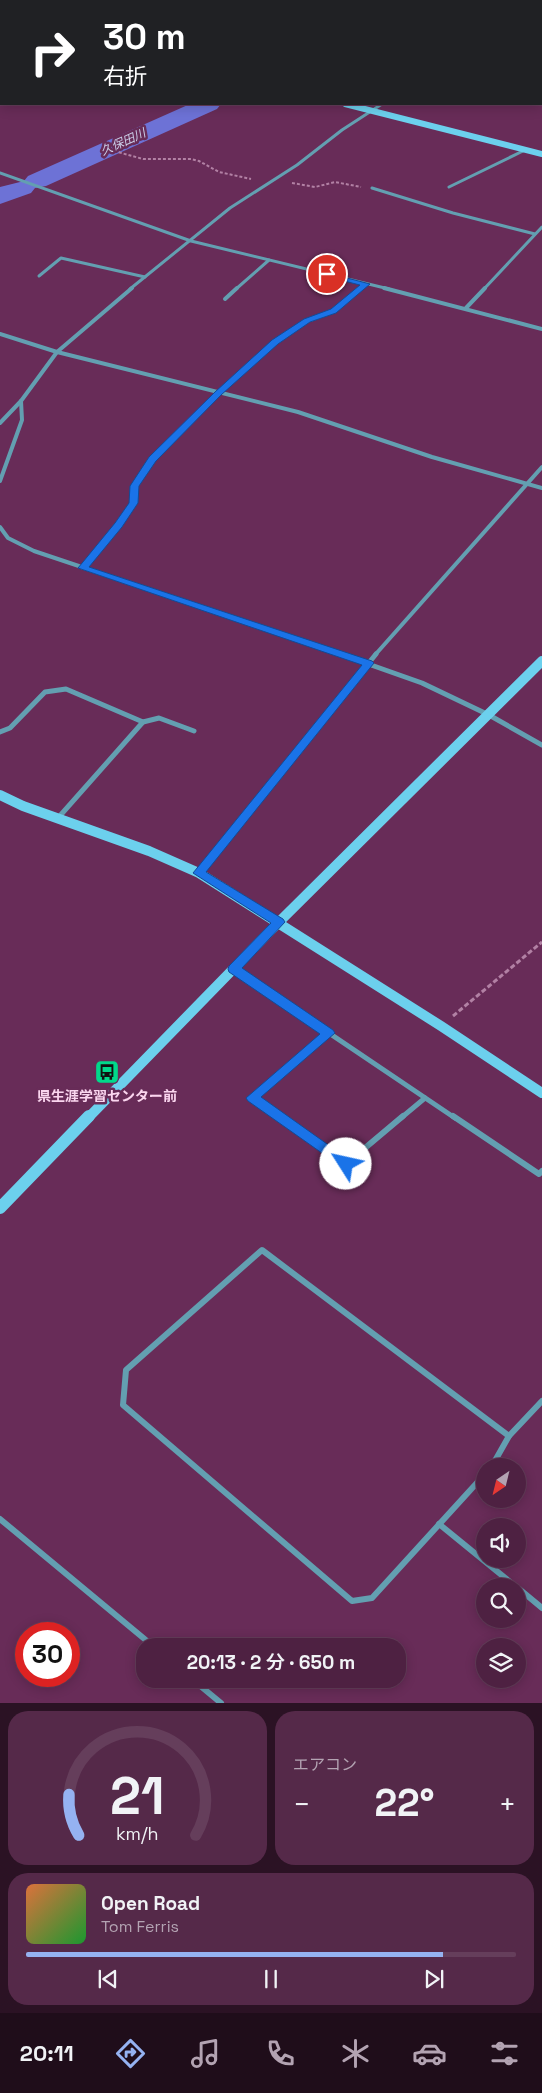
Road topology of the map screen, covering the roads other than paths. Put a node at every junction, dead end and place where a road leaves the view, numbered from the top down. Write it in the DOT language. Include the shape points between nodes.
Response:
graph roads {
  1 [pos="350,105"];
  2 [pos="380,105"];
  3 [pos="373,110"];
  4 [pos="525,150"];
  5 [pos="542,154"];
  6 [pos="0,173"];
  7 [pos="449,187"];
  8 [pos="372,188"];
  9 [pos="542,227"];
  10 [pos="535,234"];
  11 [pos="191,241"];
  12 [pos="269,260"];
  13 [pos="38,276"];
  14 [pos="145,277"];
  15 [pos="366,284"];
  16 [pos="225,299"];
  17 [pos="466,308"];
  18 [pos="542,329"];
  19 [pos="0,334"];
  20 [pos="57,352"];
  21 [pos="218,394"];
  22 [pos="20,402"];
  23 [pos="0,423"];
  24 [pos="542,468"];
  25 [pos="0,481"];
  26 [pos="528,484"];
  27 [pos="542,488"];
  28 [pos="0,527"];
  29 [pos="83,568"];
  30 [pos="542,662"];
  31 [pos="368,663"];
  32 [pos="489,715"];
  33 [pos="142,722"];
  34 [pos="194,731"];
  35 [pos="0,732"];
  36 [pos="542,744"];
  37 [pos="0,795"];
  38 [pos="58,819"];
  39 [pos="199,873"];
  40 [pos="279,922"];
  41 [pos="234,969"];
  42 [pos="328,1033"];
  43 [pos="542,1093"];
  44 [pos="425,1098"];
  45 [pos="542,1171"];
  46 [pos="0,1208"];
  47 [pos="542,1401"];
  48 [pos="509,1436"];
  49 [pos="497,1458"];
  50 [pos="476,1484"];
  51 [pos="0,1519"];
  52 [pos="440,1524"];
  53 [pos="505,1578"];
  54 [pos="526,1595"];
  55 [pos="542,1608"];
  56 [pos="143,1638"];
  57 [pos="203,1688"];
  58 [pos="221,1703"];
  1 -- 3 [label="street"];
  2 -- 3 [label="street"];
  3 -- 4 [label="street"];
  3 -- 11 [label="street" via="230,208"];
  4 -- 5 [label="street"];
  4 -- 7 [label="street"];
  6 -- 11 [label="street"];
  8 -- 10 [label="street" via="428,207"];
  9 -- 10 [label="street"];
  10 -- 17 [label="street"];
  11 -- 12 [label="street"];
  11 -- 14 [label="street"];
  12 -- 15 [label="street"];
  12 -- 16 [label="street"];
  13 -- 14 [label="street" via="61,258"];
  14 -- 20 [label="street"];
  15 -- 17 [label="street"];
  15 -- 21 [label="street" via="334,311 307,321 275,342"];
  17 -- 18 [label="street"];
  19 -- 20 [label="street"];
  20 -- 21 [label="street"];
  20 -- 22 [label="street"];
  21 -- 26 [label="street" via="298,412 432,457"];
  21 -- 29 [label="street" via="152,459 134,486 133,503"];
  22 -- 23 [label="street"];
  22 -- 25 [label="street" via="22,420"];
  24 -- 26 [label="street"];
  26 -- 27 [label="street"];
  26 -- 31 [label="street"];
  28 -- 29 [label="street" via="8,538 34,551"];
  29 -- 31 [label="street"];
  30 -- 32 [label="street"];
  31 -- 32 [label="street" via="422,683"];
  31 -- 39 [label="street"];
  32 -- 36 [label="street"];
  32 -- 40 [label="street"];
  33 -- 34 [label="street" via="159,718"];
  33 -- 35 [label="street" via="66,689 45,692 10,728"];
  33 -- 38 [label="street"];
  37 -- 38 [label="street"];
  38 -- 39 [label="street"];
  39 -- 40 [label="street"];
  40 -- 41 [label="street"];
  40 -- 43 [label="street"];
  41 -- 42 [label="street"];
  41 -- 46 [label="street"];
  42 -- 44 [label="street"];
  42 -- 44 [label="street" via="252,1098 346,1164"];
  44 -- 45 [label="street" via="539,1174"];
  47 -- 48 [label="street"];
  48 -- 49 [label="street"];
  48 -- 52 [label="street" via="262,1250 126,1370 123,1405 352,1601 372,1598"];
  50 -- 52 [label="street"];
  51 -- 56 [label="street"];
  52 -- 53 [label="street"];
  54 -- 55 [label="street"];
  57 -- 58 [label="street"];
}
